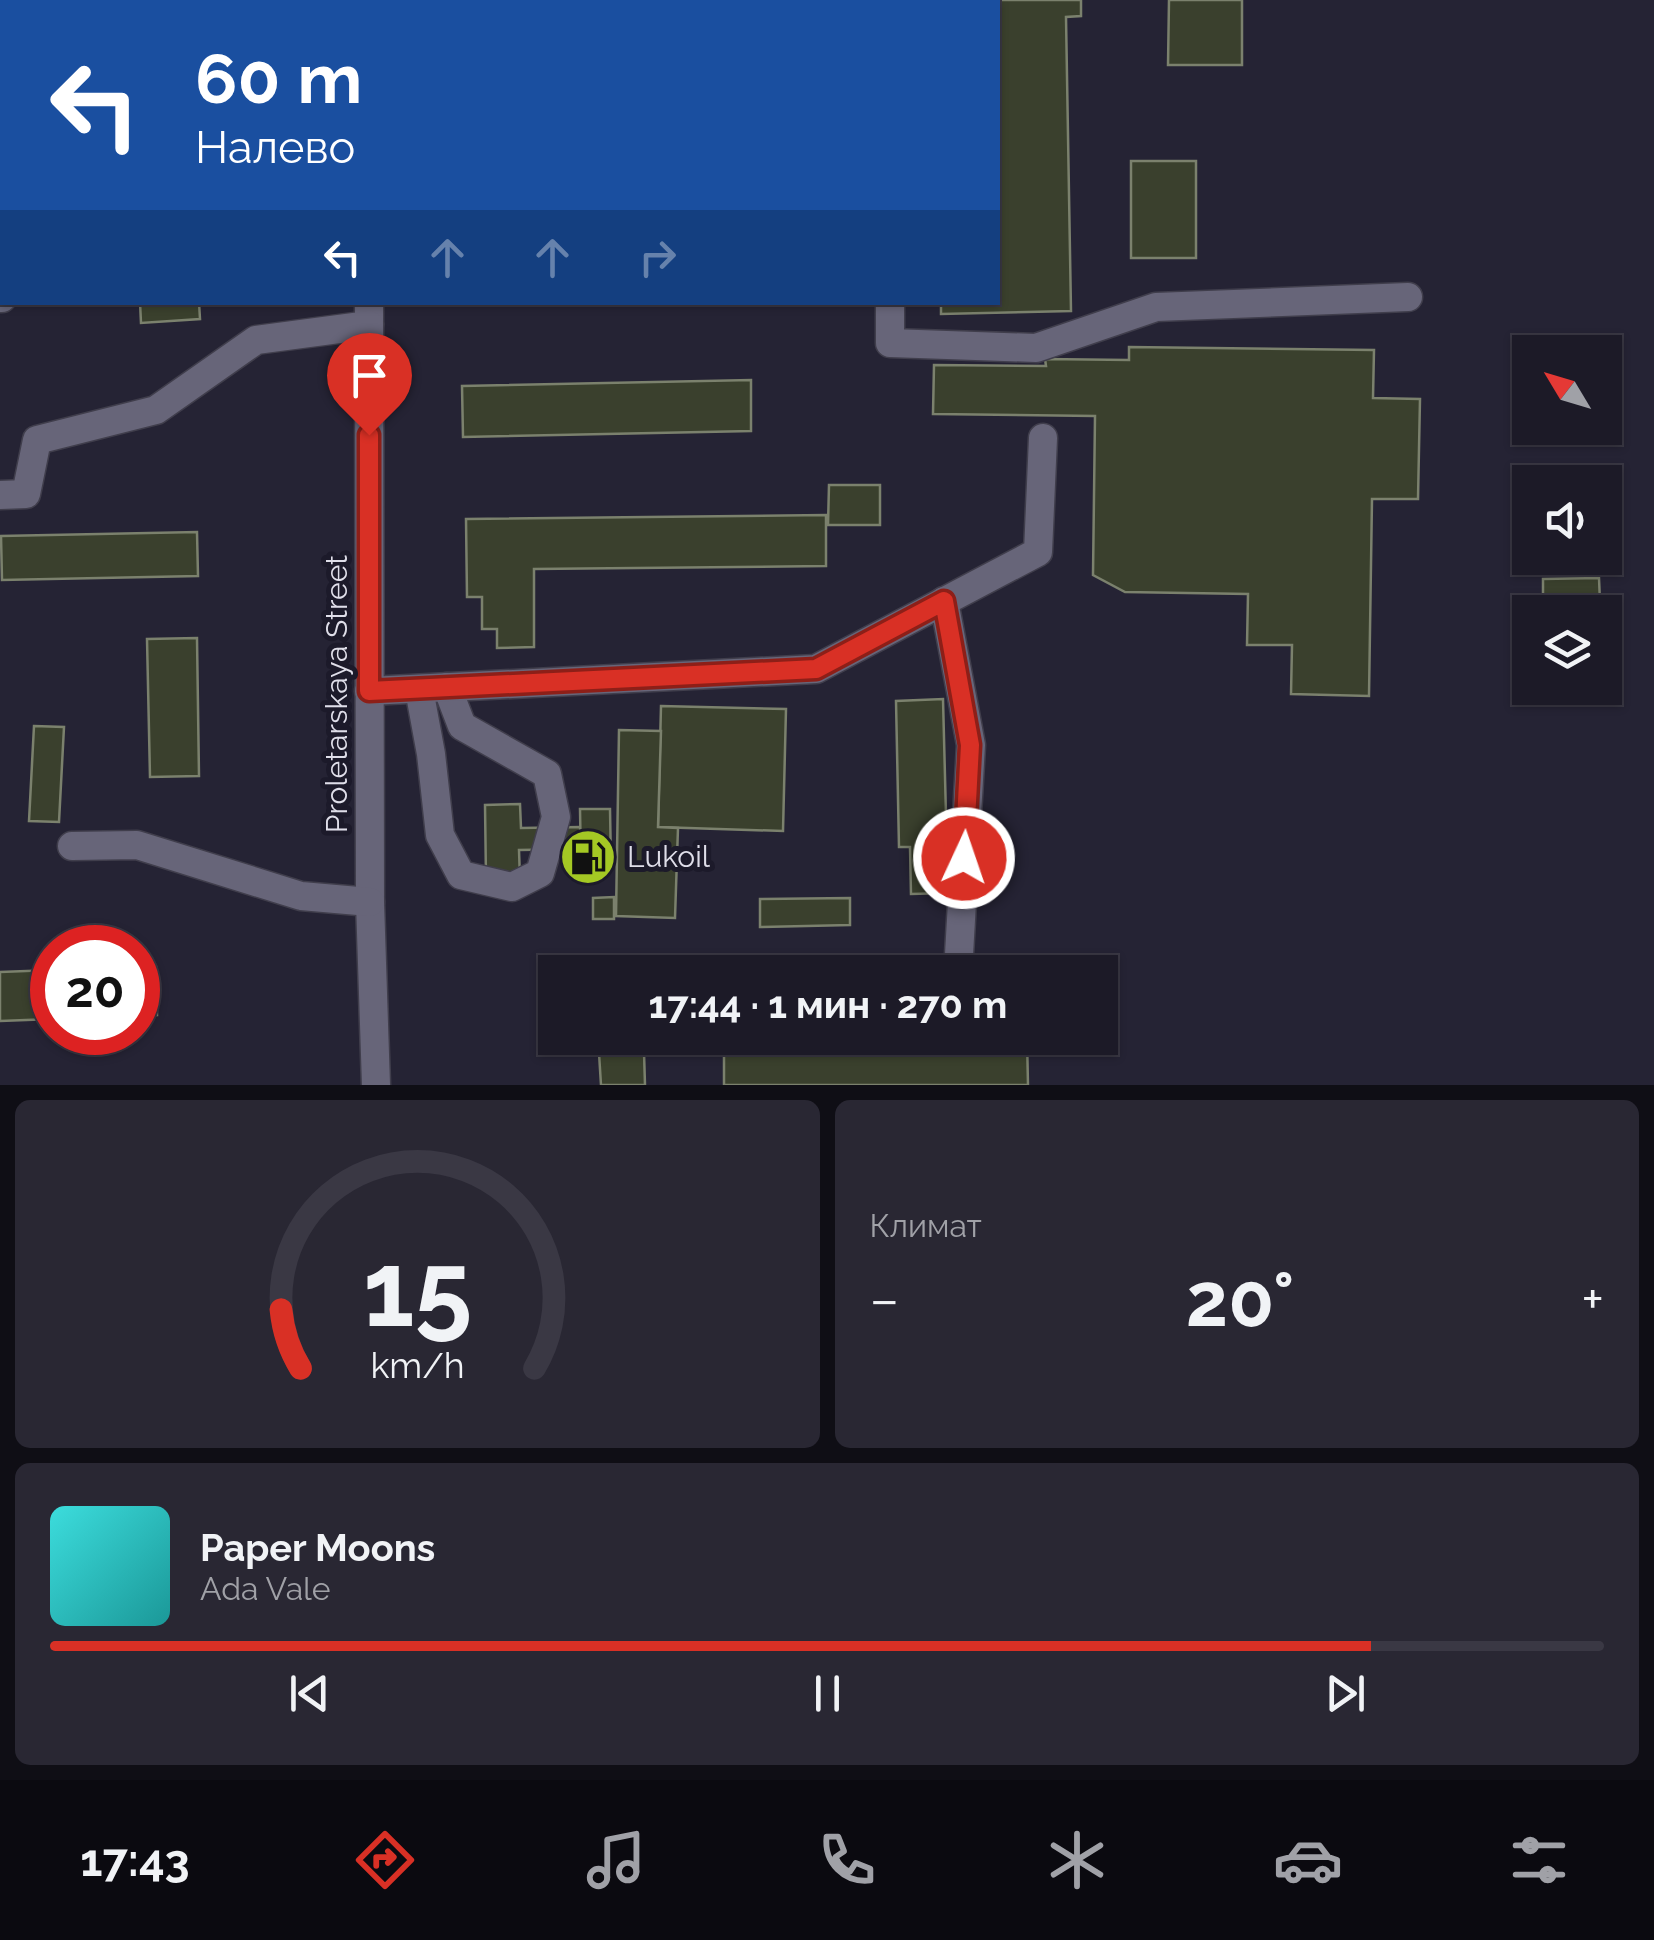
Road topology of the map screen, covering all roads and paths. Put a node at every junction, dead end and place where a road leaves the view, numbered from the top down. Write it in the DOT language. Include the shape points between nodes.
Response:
graph roads {
  1 [pos="1408,297"];
  2 [pos="890,305"];
  3 [pos="369,314"];
  4 [pos="1043,438"];
  5 [pos="0,494"];
  6 [pos="944,601"];
  7 [pos="433,688"];
  8 [pos="369,691"];
  9 [pos="72,846"];
  10 [pos="370,902"];
  11 [pos="959,955"];
  12 [pos="376,1085"];
  1 -- 2 [label="street" via="1156,307 1036,348 890,343"];
  3 -- 5 [label="street" via="256,340 156,410 37,440 26,494"];
  3 -- 8 [label="street, Proletarskaya Street"];
  4 -- 6 [label="street" via="1038,552"];
  6 -- 7 [label="street" via="816,669"];
  6 -- 11 [label="street" via="970,745"];
  7 -- 7 [label="street" via="431,754 440,835 461,874 512,887 540,873 556,818 547,774 462,726"];
  7 -- 8 [label="street"];
  8 -- 10 [label="street, Proletarskaya Street"];
  9 -- 10 [label="street" via="137,845 301,896"];
  10 -- 12 [label="street, Proletarskaya Street"];
}
